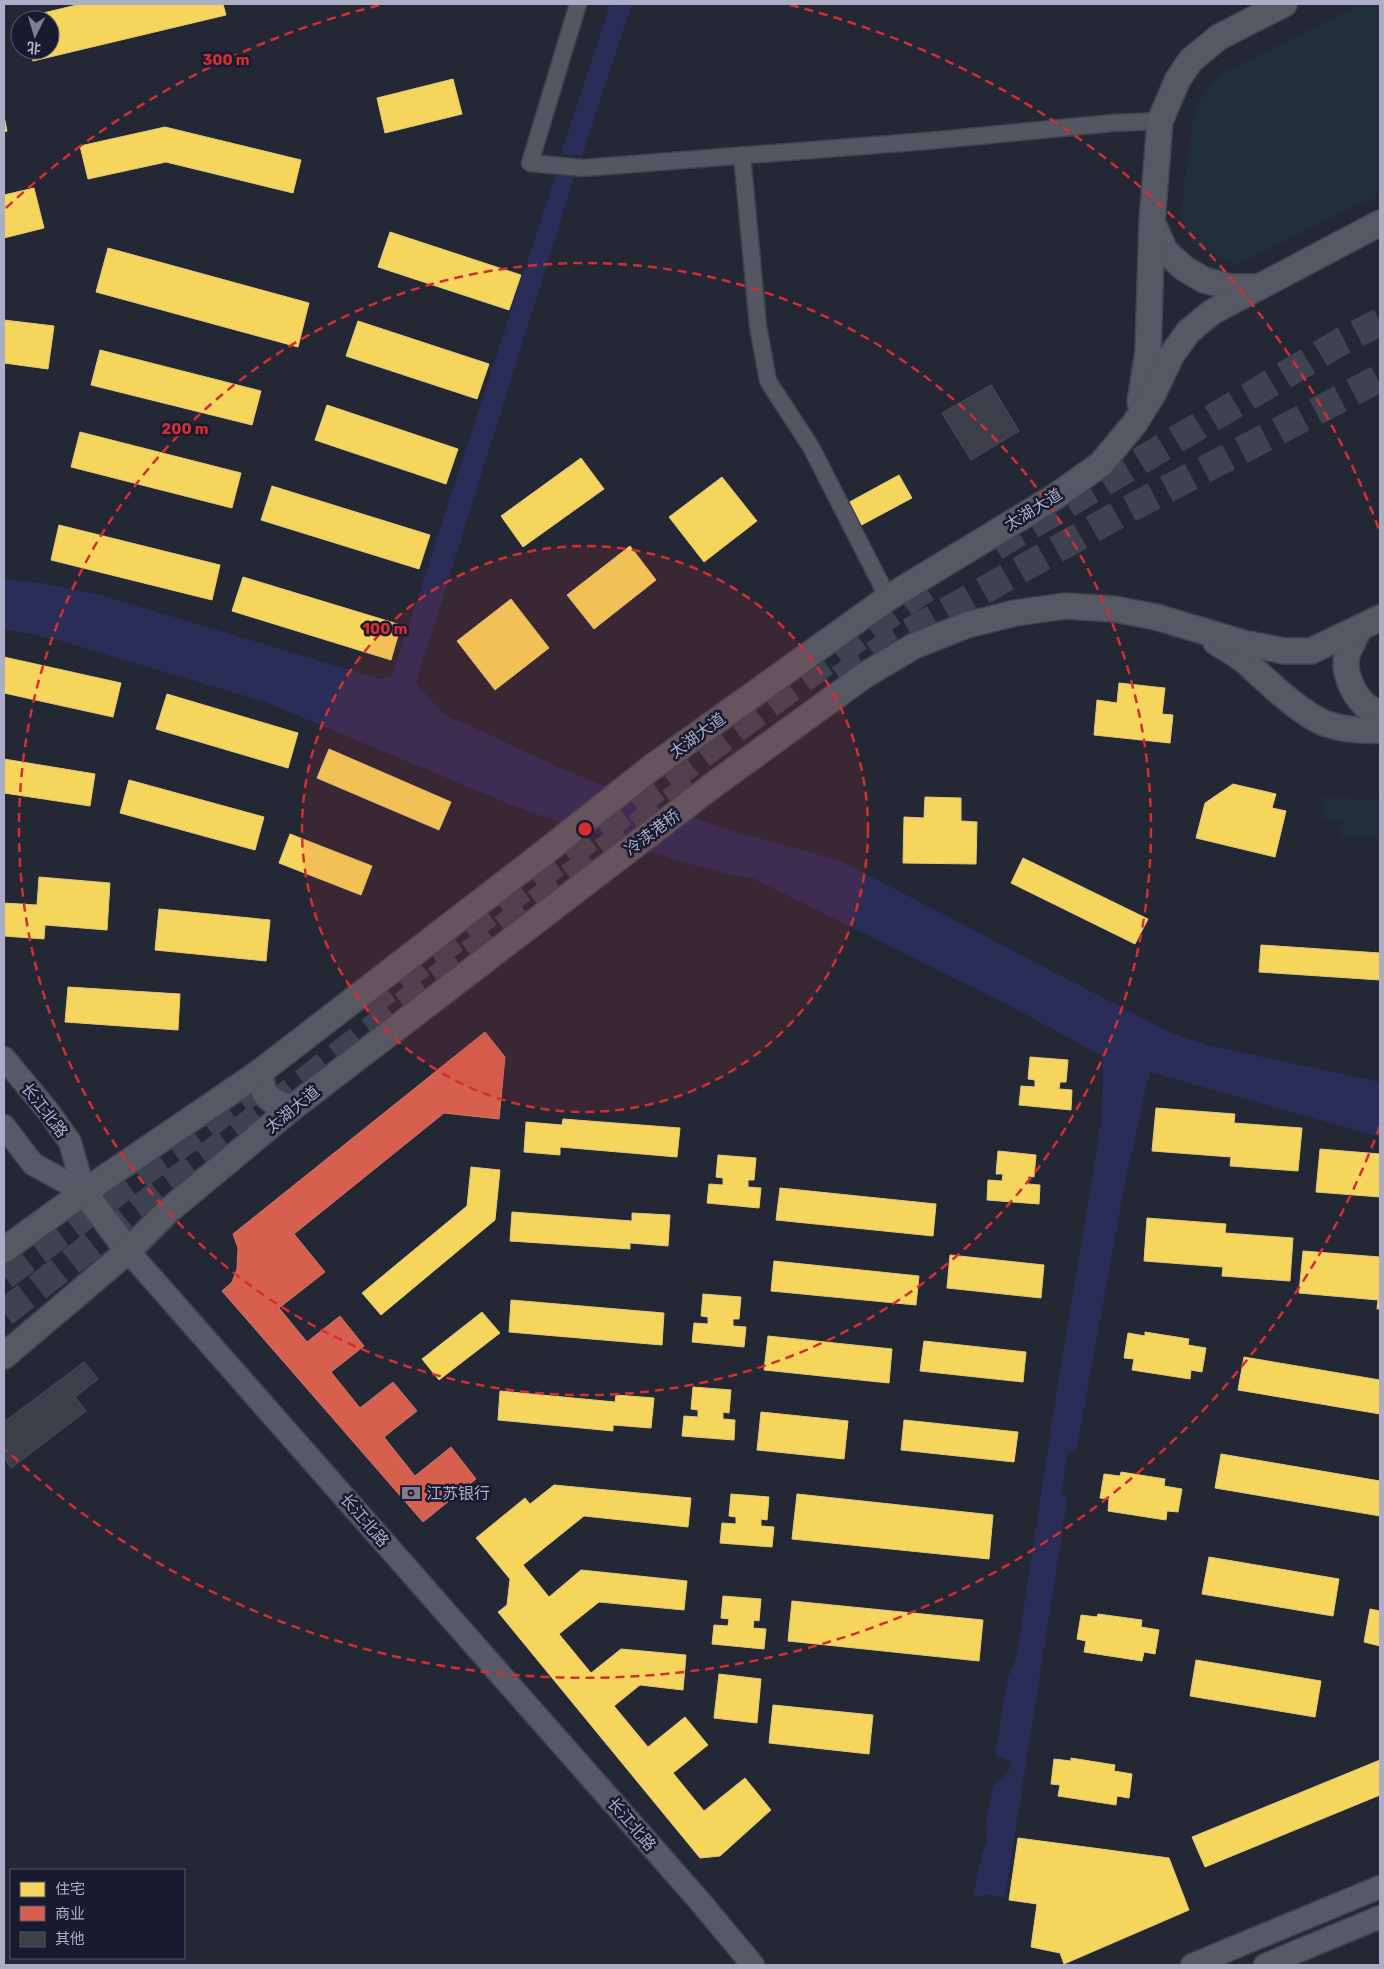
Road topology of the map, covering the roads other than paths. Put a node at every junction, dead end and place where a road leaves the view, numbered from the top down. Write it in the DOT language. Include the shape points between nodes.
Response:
graph roads {
  1 [pos="578,4"];
  2 [pos="1284,4"];
  3 [pos="1160,121"];
  4 [pos="742,155"];
  5 [pos="1152,222"];
  6 [pos="1380,223"];
  7 [pos="1258,287"];
  8 [pos="1135,423"];
  9 [pos="888,598"];
  10 [pos="1370,624"];
  11 [pos="1199,631"];
  12 [pos="1380,713"];
  13 [pos="1380,730"];
  14 [pos="593,877"];
  15 [pos="4,1058"];
  16 [pos="260,1072"];
  17 [pos="292,1108"];
  18 [pos="4,1126"];
  19 [pos="84,1192"];
  20 [pos="4,1250"];
  21 [pos="128,1251"];
  22 [pos="4,1356"];
  23 [pos="1380,1887"];
  24 [pos="1380,1916"];
  25 [pos="752,1965"];
  26 [pos="1192,1965"];
  27 [pos="1265,1965"];
  1 -- 4 [label="street" via="530,163 583,168"];
  2 -- 3 [label="main road" via="1219,37 1191,60 1178,79"];
  3 -- 4 [label="street" via="1113,122"];
  3 -- 5 [label="main road"];
  4 -- 9 [label="street" via="758,326 768,381 811,447"];
  5 -- 7 [label="main road" via="1166,251 1185,269 1204,280 1230,287"];
  5 -- 8 [label="main road" via="1148,352"];
  6 -- 7 [label="main road, 太湖大道"];
  7 -- 8 [label="main road, 太湖大道" via="1212,312 1188,332 1171,356"];
  8 -- 9 [label="main road, 太湖大道" via="1102,464 1056,496"];
  9 -- 16 [label="main road, 太湖大道" via="651,768"];
  10 -- 11 [label="main road" via="1311,651 1285,651"];
  10 -- 12 [label="main road" via="1348,653 1346,662 1354,690 1366,706"];
  11 -- 13 [label="main road" via="1243,660 1273,687 1326,724 1360,731"];
  11 -- 14 [label="main road, 冷渎港桥" via="1156,617 1114,609 1065,606 968,624 914,646 865,675"];
  14 -- 17 [label="main road, 太湖大道"];
  15 -- 19 [label="main road, 长江北路" via="70,1142"];
  16 -- 17 [label="main road" via="262,1090 270,1101"];
  16 -- 19 [label="main road"];
  17 -- 21 [label="main road, 太湖大道" via="168,1211"];
  18 -- 19 [label="main road" via="34,1164"];
  19 -- 20 [label="main road"];
  19 -- 21 [label="main road, 长江北路"];
  21 -- 22 [label="main road, 太湖大道"];
  21 -- 25 [label="main road, 长江北路" via="698,1898"];
  23 -- 26 [label="main road"];
  24 -- 27 [label="main road"];
}
